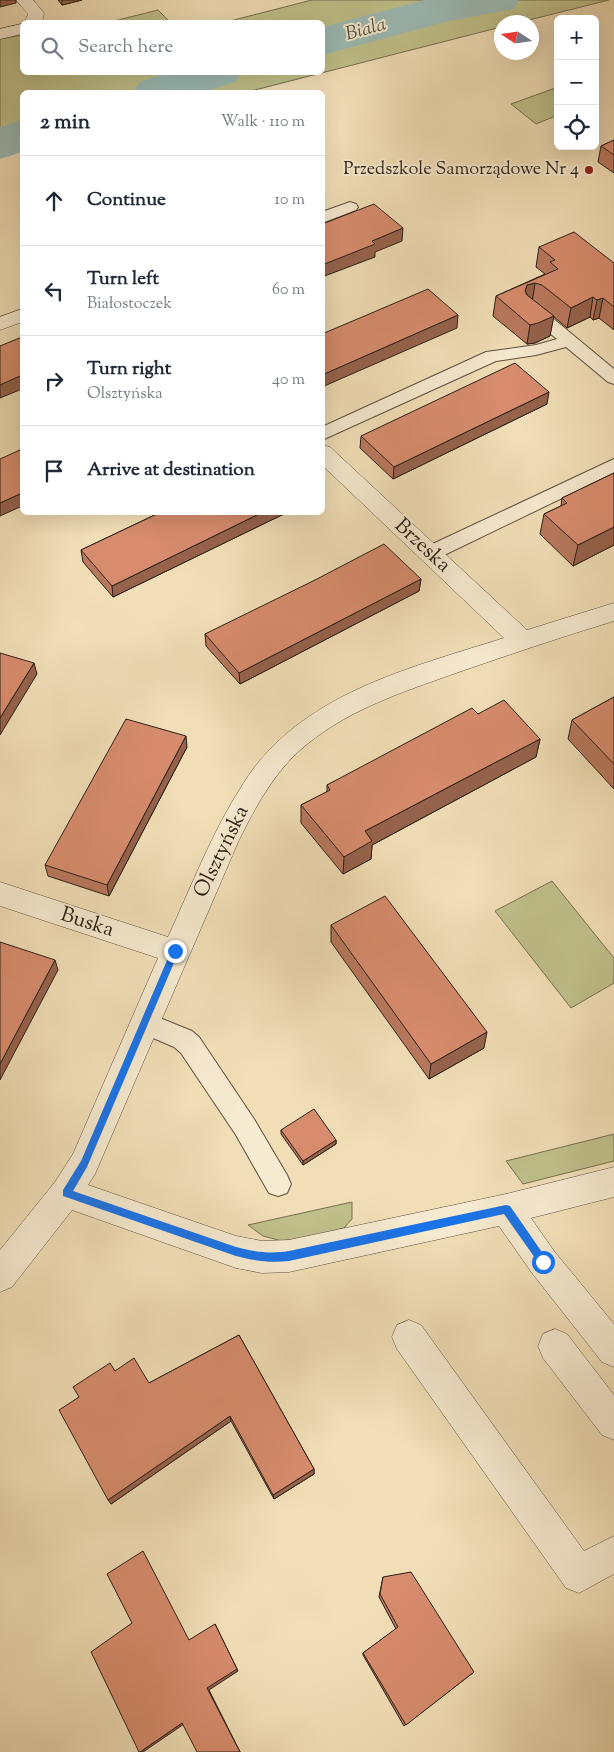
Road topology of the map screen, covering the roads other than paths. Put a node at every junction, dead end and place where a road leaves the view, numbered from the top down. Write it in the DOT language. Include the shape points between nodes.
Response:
graph roads {
  1 [pos="24,0"];
  2 [pos="35,20"];
  3 [pos="20,29"];
  4 [pos="0,34"];
  5 [pos="350,206"];
  6 [pos="325,217"];
  7 [pos="532,310"];
  8 [pos="20,316"];
  9 [pos="0,324"];
  10 [pos="570,341"];
  11 [pos="614,378"];
  12 [pos="325,433"];
  13 [pos="325,455"];
  14 [pos="614,465"];
  15 [pos="431,553"];
  16 [pos="614,612"];
  17 [pos="522,640"];
  18 [pos="0,894"];
  19 [pos="175,951"];
  20 [pos="145,1023"];
  21 [pos="614,1182"];
  22 [pos="278,1184"];
  23 [pos="66,1193"];
  24 [pos="506,1209"];
  25 [pos="0,1276"];
  26 [pos="409,1337"];
  27 [pos="555,1346"];
  28 [pos="614,1350"];
  29 [pos="614,1423"];
  30 [pos="614,1554"];
  1 -- 2 [label="street" via="36,13"];
  3 -- 4 [label="street"];
  5 -- 6 [label="lane"];
  7 -- 10 [label="lane"];
  8 -- 9 [label="street"];
  10 -- 11 [label="lane"];
  10 -- 12 [label="lane" via="492,356"];
  13 -- 15 [label="street, Brzeska"];
  14 -- 15 [label="lane"];
  15 -- 17 [label="street, Brzeska"];
  16 -- 17 [label="street, Olsztyńska"];
  17 -- 19 [label="street, Olsztyńska" via="367,696 328,716 292,742 262,776 238,814"];
  18 -- 19 [label="street, Buska"];
  19 -- 20 [label="street, Olsztyńska"];
  20 -- 22 [label="lane" via="190,1045 245,1127"];
  20 -- 23 [label="street, Olsztyńska" via="84,1164"];
  21 -- 24 [label="street"];
  23 -- 24 [label="street" via="236,1252 271,1258"];
  23 -- 25 [label="street, Olsztyńska"];
  24 -- 28 [label="street" via="543,1262"];
  26 -- 30 [label="street" via="579,1575"];
  27 -- 29 [label="street"];
}
